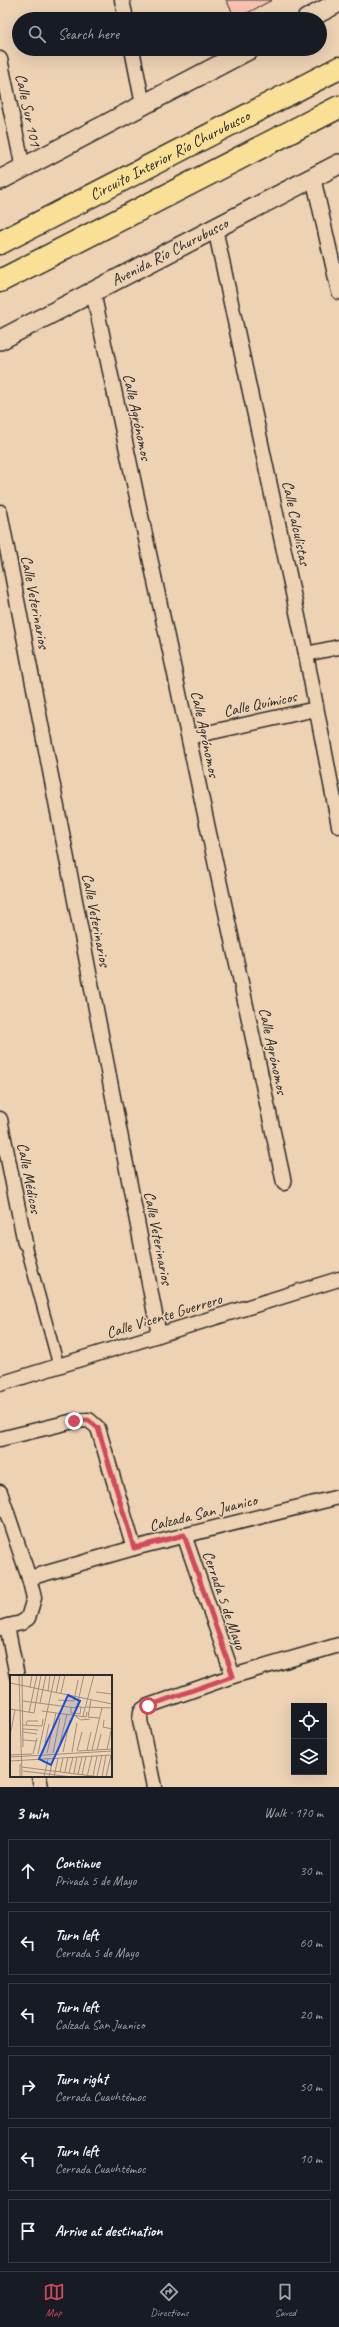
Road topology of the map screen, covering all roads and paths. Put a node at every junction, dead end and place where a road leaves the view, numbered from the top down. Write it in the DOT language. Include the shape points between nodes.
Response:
graph roads {
  1 [pos="122,0"];
  2 [pos="339,2"];
  3 [pos="125,12"];
  4 [pos="320,12"];
  5 [pos="133,56"];
  6 [pos="237,56"];
  7 [pos="0,59"];
  8 [pos="339,68"];
  9 [pos="143,105"];
  10 [pos="339,108"];
  11 [pos="339,164"];
  12 [pos="23,168"];
  13 [pos="313,177"];
  14 [pos="0,180"];
  15 [pos="215,228"];
  16 [pos="0,243"];
  17 [pos="0,281"];
  18 [pos="93,292"];
  19 [pos="339,292"];
  20 [pos="0,340"];
  21 [pos="0,512"];
  22 [pos="339,647"];
  23 [pos="306,654"];
  24 [pos="316,709"];
  25 [pos="188,737"];
  26 [pos="339,826"];
  27 [pos="0,1119"];
  28 [pos="284,1183"];
  29 [pos="25,1243"];
  30 [pos="339,1279"];
  31 [pos="159,1335"];
  32 [pos="59,1367"];
  33 [pos="0,1384"];
  34 [pos="0,1439"];
  35 [pos="0,1492"];
  36 [pos="339,1497"];
  37 [pos="184,1535"];
  38 [pos="134,1548"];
  39 [pos="29,1578"];
  40 [pos="3,1627"];
  41 [pos="339,1645"];
  42 [pos="17,1675"];
  43 [pos="233,1676"];
  44 [pos="39,1777"];
  45 [pos="41,1787"];
  46 [pos="154,1787"];
  1 -- 3 [label="street"];
  2 -- 4 [label="main road"];
  5 -- 9 [label="street"];
  6 -- 9 [label="main road"];
  7 -- 12 [label="street, Calle Sur 101"];
  8 -- 16 [label="highway, Circuito Interior Río Churubusco"];
  9 -- 12 [label="main road"];
  10 -- 17 [label="highway"];
  11 -- 13 [label="main road, Avenida Río Churubusco"];
  12 -- 14 [label="main road"];
  13 -- 15 [label="main road, Avenida Río Churubusco"];
  13 -- 19 [label="street"];
  15 -- 18 [label="main road, Avenida Río Churubusco"];
  15 -- 23 [label="street, Calle Calculistas"];
  18 -- 20 [label="main road, Avenida Río Churubusco"];
  18 -- 25 [label="street, Calle Agrónomos"];
  21 -- 31 [label="street, Calle Veterinarios"];
  22 -- 23 [label="street"];
  23 -- 24 [label="street, Calle Calculistas"];
  24 -- 25 [label="street, Calle Químicos"];
  24 -- 26 [label="street, Calle Calculistas"];
  25 -- 28 [label="street, Calle Agrónomos"];
  27 -- 29 [label="street, Calle Médicos"];
  29 -- 32 [label="street"];
  30 -- 31 [label="street, Calle Vicente Guerrero"];
  31 -- 32 [label="street, Calle Vicente Guerrero"];
  32 -- 33 [label="street, Calle Vicente Guerrero"];
  34 -- 38 [label="street" via="74,1421 88,1420 98,1428"];
  35 -- 39 [label="street"];
  36 -- 37 [label="street, Calzada San Juanico"];
  37 -- 38 [label="street, Calzada San Juanico"];
  37 -- 43 [label="street, Cerrada 5 de Mayo"];
  38 -- 39 [label="street, Calzada San Juanico"];
  39 -- 40 [label="street" via="34,1598 28,1618 21,1623"];
  40 -- 42 [label="street"];
  41 -- 43 [label="street"];
  43 -- 46 [label="street" via="148,1706 141,1711 140,1720"];
  44 -- 45 [label="street"];
}
